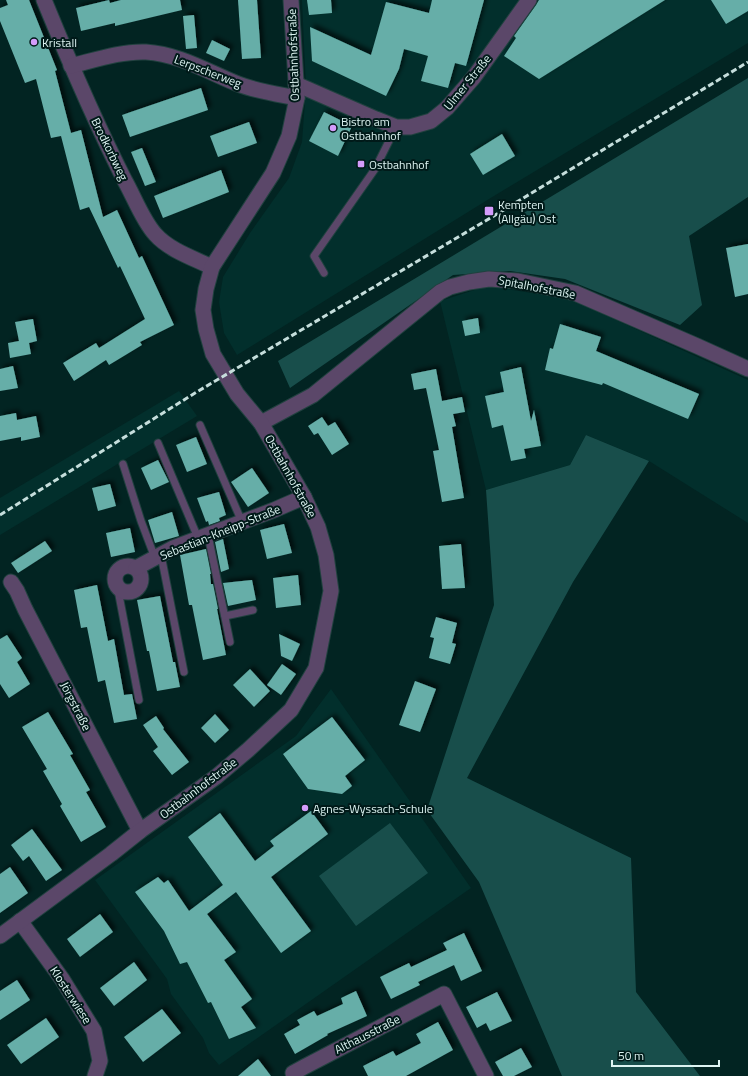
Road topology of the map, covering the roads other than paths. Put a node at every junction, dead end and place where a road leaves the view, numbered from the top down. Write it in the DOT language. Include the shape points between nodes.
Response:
graph roads {
  1 [pos="44,0"];
  2 [pos="291,0"];
  3 [pos="529,0"];
  4 [pos="71,66"];
  5 [pos="296,91"];
  6 [pos="396,127"];
  7 [pos="212,267"];
  8 [pos="324,273"];
  9 [pos="748,369"];
  10 [pos="261,423"];
  11 [pos="200,425"];
  12 [pos="158,443"];
  13 [pos="123,464"];
  14 [pos="304,497"];
  15 [pos="242,522"];
  16 [pos="203,537"];
  17 [pos="158,556"];
  18 [pos="136,568"];
  19 [pos="11,582"];
  20 [pos="116,585"];
  21 [pos="253,610"];
  22 [pos="225,616"];
  23 [pos="230,642"];
  24 [pos="184,672"];
  25 [pos="139,700"];
  26 [pos="140,831"];
  27 [pos="20,921"];
  28 [pos="0,936"];
  29 [pos="95,1076"];
  30 [pos="294,1076"];
  31 [pos="486,1076"];
  1 -- 4 [label="street, Brodkorbweg"];
  2 -- 5 [label="street, Ostbahnhofstraße"];
  3 -- 6 [label="street, Ulmer Straße" via="474,77 447,108 431,121 410,127"];
  4 -- 5 [label="street, Lerpscherweg" via="124,53 146,52 173,57 239,84 264,91"];
  4 -- 7 [label="street, Brodkorbweg" via="111,152 154,233 166,245"];
  5 -- 6 [label="street, Ulmer Straße"];
  5 -- 7 [label="street, Ostbahnhofstraße" via="289,136 273,173"];
  6 -- 8 [label="lane" via="375,168 314,256"];
  7 -- 10 [label="street, Ostbahnhofstraße" via="203,310 213,354 237,394"];
  9 -- 10 [label="street, Spitalhofstraße" via="575,293 489,279 450,287 440,292 312,395"];
  10 -- 14 [label="street, Ostbahnhofstraße"];
  11 -- 15 [label="lane"];
  12 -- 16 [label="lane"];
  13 -- 17 [label="lane" via="141,521"];
  14 -- 15 [label="street, Sebastian-Kneipp-Straße"];
  14 -- 26 [label="street, Ostbahnhofstraße" via="318,527 326,555 331,591 316,668 291,710 248,750"];
  15 -- 16 [label="street, Sebastian-Kneipp-Straße"];
  16 -- 17 [label="street, Sebastian-Kneipp-Straße"];
  16 -- 22 [label="lane"];
  17 -- 18 [label="street, Sebastian-Kneipp-Straße"];
  17 -- 24 [label="lane"];
  18 -- 20 [label="street, Sebastian-Kneipp-Straße" via="128,565 120,568 115,576"];
  18 -- 20 [label="street" via="142,579 136,590 123,591"];
  19 -- 26 [label="street, Jörgstraße"];
  20 -- 25 [label="lane"];
  21 -- 22 [label="lane"];
  22 -- 23 [label="lane"];
  26 -- 27 [label="street, Ostbahnhofstraße"];
  27 -- 28 [label="street, Ostbahnhofstraße"];
  27 -- 29 [label="street, Klosterwiese" via="62,979 94,1031 100,1061"];
  30 -- 31 [label="street, Althausstraße" via="293,1073 444,994"];
}
